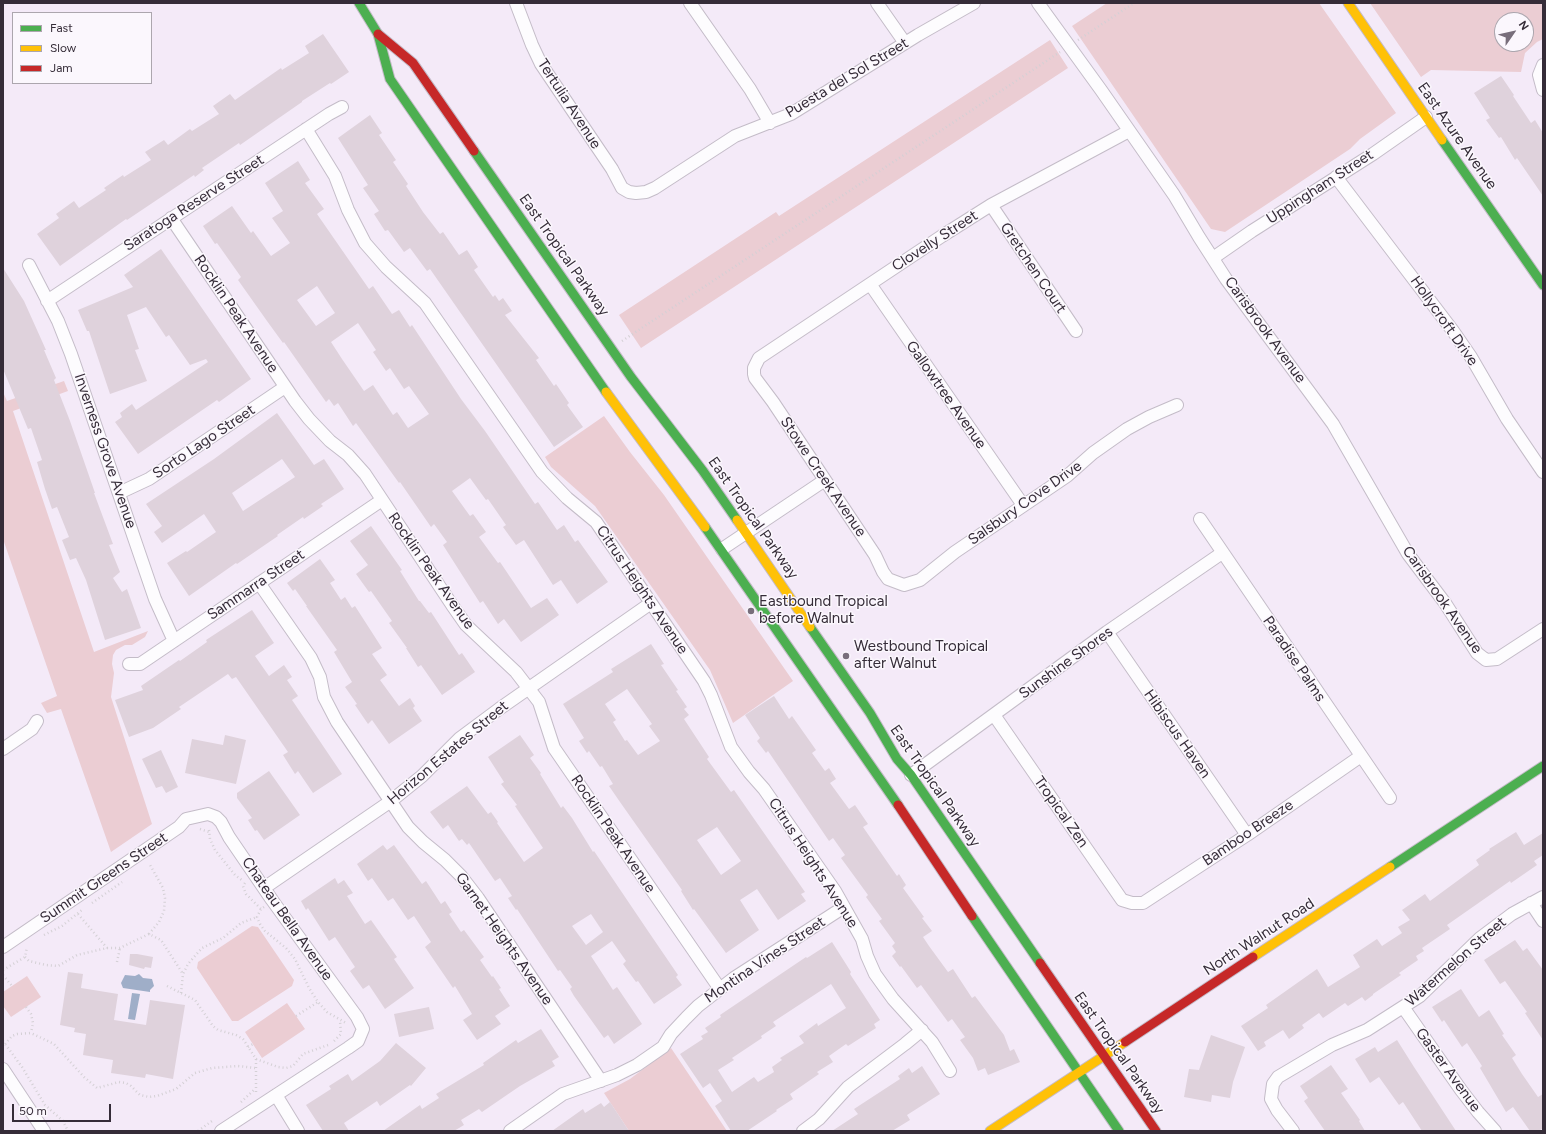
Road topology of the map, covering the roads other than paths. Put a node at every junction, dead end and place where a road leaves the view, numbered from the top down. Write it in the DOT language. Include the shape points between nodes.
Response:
graph roads {
  1 [pos="359,3"];
  2 [pos="516,3"];
  3 [pos="690,3"];
  4 [pos="877,3"];
  5 [pos="974,3"];
  6 [pos="1038,3"];
  7 [pos="1348,3"];
  8 [pos="378,34"];
  9 [pos="905,43"];
  10 [pos="1541,70"];
  11 [pos="1543,90"];
  12 [pos="342,107"];
  13 [pos="1426,117"];
  14 [pos="770,123"];
  15 [pos="306,129"];
  16 [pos="1130,131"];
  17 [pos="1336,177"];
  18 [pos="636,193"];
  19 [pos="991,205"];
  20 [pos="171,218"];
  21 [pos="1213,258"];
  22 [pos="29,265"];
  23 [pos="1542,282"];
  24 [pos="870,284"];
  25 [pos="47,301"];
  26 [pos="1076,331"];
  27 [pos="754,368"];
  28 [pos="285,387"];
  29 [pos="1176,405"];
  30 [pos="1543,472"];
  31 [pos="825,480"];
  32 [pos="119,493"];
  33 [pos="382,500"];
  34 [pos="1023,506"];
  35 [pos="1200,519"];
  36 [pos="746,533"];
  37 [pos="722,549"];
  38 [pos="1222,553"];
  39 [pos="895,582"];
  40 [pos="259,583"];
  41 [pos="651,603"];
  42 [pos="1543,629"];
  43 [pos="1108,632"];
  44 [pos="174,641"];
  45 [pos="129,664"];
  46 [pos="528,688"];
  47 [pos="994,715"];
  48 [pos="37,721"];
  49 [pos="3,749"];
  50 [pos="1361,756"];
  51 [pos="1543,766"];
  52 [pos="911,775"];
  53 [pos="1390,798"];
  54 [pos="391,801"];
  55 [pos="208,814"];
  56 [pos="1247,835"];
  57 [pos="264,888"];
  58 [pos="1543,897"];
  59 [pos="1132,903"];
  60 [pos="1531,903"];
  61 [pos="844,907"];
  62 [pos="1543,921"];
  63 [pos="3,947"];
  64 [pos="720,989"];
  65 [pos="1403,1007"];
  66 [pos="922,1030"];
  67 [pos="1104,1056"];
  68 [pos="3,1069"];
  69 [pos="950,1071"];
  70 [pos="1078,1073"];
  71 [pos="601,1081"];
  72 [pos="276,1095"];
  73 [pos="44,1131"];
  74 [pos="221,1131"];
  75 [pos="298,1131"];
  76 [pos="510,1131"];
  77 [pos="803,1131"];
  78 [pos="990,1131"];
  79 [pos="1119,1131"];
  80 [pos="1156,1131"];
  81 [pos="1293,1131"];
  82 [pos="1495,1131"];
  1 -- 8 [label="main road, East Tropical Parkway"];
  2 -- 18 [label="street, Tertulia Avenue" via="541,64 612,169 622,188"];
  3 -- 14 [label="street" via="750,89"];
  4 -- 9 [label="street"];
  5 -- 9 [label="street, Puesta del Sol Street"];
  6 -- 16 [label="street, Carisbrook Avenue"];
  7 -- 13 [label="main road, East Azure Avenue"];
  8 -- 36 [label="main road, East Tropical Parkway" via="414,63 631,377 704,471"];
  8 -- 37 [label="main road, East Tropical Parkway" via="390,79 612,400"];
  9 -- 14 [label="street, Puesta del Sol Street" via="797,111"];
  10 -- 11 [label="street"];
  12 -- 15 [label="street, Saratoga Reserve Street"];
  13 -- 17 [label="street, Uppingham Street"];
  13 -- 23 [label="main road, East Azure Avenue"];
  14 -- 18 [label="street, Puesta del Sol Street" via="735,136 655,188"];
  15 -- 20 [label="street, Saratoga Reserve Street"];
  15 -- 41 [label="street, Citrus Heights Avenue" via="335,176 348,210 365,243 386,267 425,303 542,472 567,498 596,522"];
  16 -- 19 [label="street, Clovelly Street"];
  16 -- 21 [label="street, Carisbrook Avenue"];
  17 -- 21 [label="street, Uppingham Street"];
  17 -- 30 [label="street, Hollycroft Drive" via="1453,331"];
  19 -- 24 [label="street, Clovelly Street"];
  19 -- 26 [label="street, Gretchen Court"];
  20 -- 25 [label="street, Saratoga Reserve Street"];
  20 -- 28 [label="street, Rocklin Peak Avenue"];
  21 -- 42 [label="street, Carisbrook Avenue" via="1333,424 1408,554 1445,603 1477,653 1486,660 1497,659"];
  22 -- 25 [label="street, Inverness Grove Avenue"];
  24 -- 27 [label="street, Clovelly Street" via="759,358"];
  24 -- 34 [label="street, Gallowtree Avenue"];
  25 -- 32 [label="street, Inverness Grove Avenue" via="71,354"];
  27 -- 31 [label="street, Stowe Creek Avenue" via="755,378"];
  28 -- 32 [label="street, Sorto Lago Street" via="149,479"];
  28 -- 33 [label="street, Rocklin Peak Avenue" via="309,419 330,441 348,454"];
  29 -- 34 [label="street, Salsbury Cove Drive" via="1127,429 1093,453 1067,476"];
  31 -- 36 [label="street"];
  31 -- 39 [label="street, Stowe Creek Avenue" via="875,555 883,572 888,579"];
  32 -- 44 [label="street, Inverness Grove Avenue" via="155,599"];
  33 -- 40 [label="street, Sammarra Street"];
  33 -- 46 [label="street, Rocklin Peak Avenue" via="466,624 512,668"];
  34 -- 39 [label="street, Salsbury Cove Drive" via="955,552 920,580 904,585"];
  35 -- 38 [label="street, Paradise Palms"];
  36 -- 37 [label="street"];
  36 -- 52 [label="main road, East Tropical Parkway" via="870,713 897,759"];
  37 -- 70 [label="main road, East Tropical Parkway"];
  38 -- 43 [label="street, Sunshine Shores"];
  38 -- 50 [label="street, Paradise Palms"];
  40 -- 44 [label="street, Sammarra Street"];
  40 -- 54 [label="street, Garnet Heights Avenue" via="311,658 320,678 324,697 337,722"];
  41 -- 46 [label="street, Horizon Estates Street"];
  41 -- 61 [label="street, Citrus Heights Avenue" via="704,681 731,748 808,851"];
  43 -- 47 [label="street, Sunshine Shores"];
  43 -- 56 [label="street, Hibiscus Haven"];
  44 -- 45 [label="street, Sammarra Street" via="140,664"];
  46 -- 54 [label="street, Horizon Estates Street" via="460,738 422,776"];
  46 -- 64 [label="street, Rocklin Peak Avenue" via="539,702 554,748"];
  47 -- 52 [label="street, Sunshine Shores"];
  47 -- 59 [label="street, Tropical Zen" via="1122,900"];
  48 -- 49 [label="street" via="32,729"];
  50 -- 53 [label="street, Paradise Palms"];
  50 -- 56 [label="street, Bamboo Breeze"];
  51 -- 67 [label="main road, North Walnut Road"];
  52 -- 67 [label="main road, East Tropical Parkway"];
  54 -- 57 [label="street, Horizon Estates Street"];
  54 -- 71 [label="street, Garnet Heights Avenue" via="408,827 461,876 478,898"];
  55 -- 57 [label="street, Chateau Bella Avenue" via="221,822"];
  55 -- 63 [label="street, Summit Greens Street" via="186,819 179,827"];
  56 -- 59 [label="street, Bamboo Breeze" via="1143,903"];
  57 -- 72 [label="street, Chateau Bella Avenue" via="358,1017 363,1029 358,1041"];
  58 -- 60 [label="street, Watermelon Street"];
  60 -- 62 [label="street"];
  60 -- 65 [label="street, Watermelon Street" via="1480,938 1429,988"];
  61 -- 64 [label="street, Montina Vines Street"];
  61 -- 66 [label="street, Citrus Heights Avenue" via="862,939 875,974 893,999"];
  64 -- 71 [label="street, Montina Vines Street" via="686,1018 663,1047 617,1076"];
  65 -- 81 [label="street, Watermelon Street" via="1368,1030 1332,1045 1278,1077 1273,1084 1271,1099"];
  65 -- 82 [label="street, Gaster Avenue" via="1461,1090"];
  66 -- 69 [label="street, Citrus Heights Avenue"];
  66 -- 77 [label="street" via="848,1087 819,1119"];
  67 -- 70 [label="main road, North Walnut Road"];
  67 -- 80 [label="main road, East Tropical Parkway"];
  68 -- 73 [label="street"];
  70 -- 78 [label="main road, North Walnut Road"];
  70 -- 79 [label="main road, East Tropical Parkway"];
  71 -- 76 [label="street, Montina Vines Street" via="563,1094"];
  72 -- 74 [label="street"];
  72 -- 75 [label="street"];
}
